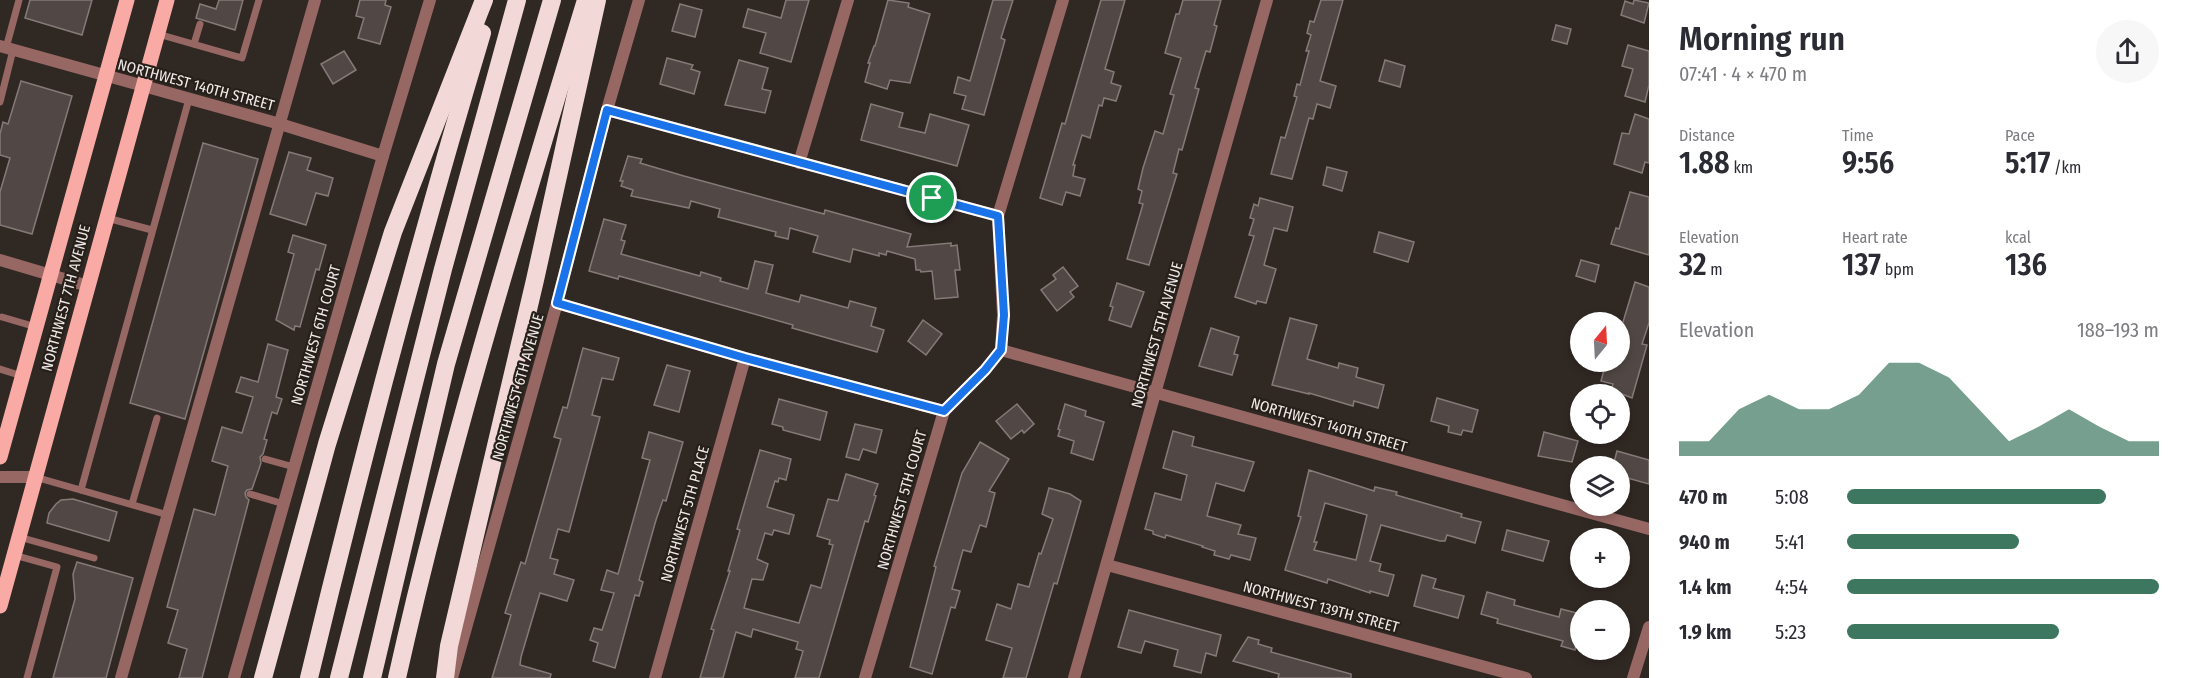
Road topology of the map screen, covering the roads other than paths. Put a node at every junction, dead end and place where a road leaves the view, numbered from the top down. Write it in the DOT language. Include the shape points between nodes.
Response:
graph roads {
  1 [pos="20,0"];
  2 [pos="127,0"];
  3 [pos="167,0"];
  4 [pos="259,0"];
  5 [pos="315,0"];
  6 [pos="430,0"];
  7 [pos="484,0"];
  8 [pos="492,0"];
  9 [pos="517,0"];
  10 [pos="552,0"];
  11 [pos="586,0"];
  12 [pos="597,0"];
  13 [pos="639,0"];
  14 [pos="848,0"];
  15 [pos="1063,0"];
  16 [pos="1267,0"];
  17 [pos="200,24"];
  18 [pos="158,34"];
  19 [pos="194,44"];
  20 [pos="6,48"];
  21 [pos="106,76"];
  22 [pos="144,86"];
  23 [pos="189,99"];
  24 [pos="0,102"];
  25 [pos="607,110"];
  26 [pos="280,124"];
  27 [pos="383,156"];
  28 [pos="799,163"];
  29 [pos="998,216"];
  30 [pos="107,218"];
  31 [pos="152,230"];
  32 [pos="0,260"];
  33 [pos="51,274"];
  34 [pos="88,286"];
  35 [pos="557,303"];
  36 [pos="2,317"];
  37 [pos="36,327"];
  38 [pos="1001,350"];
  39 [pos="745,358"];
  40 [pos="0,369"];
  41 [pos="22,376"];
  42 [pos="1156,392"];
  43 [pos="944,411"];
  44 [pos="157,418"];
  45 [pos="5,421"];
  46 [pos="0,457"];
  47 [pos="265,459"];
  48 [pos="294,467"];
  49 [pos="0,477"];
  50 [pos="36,477"];
  51 [pos="81,490"];
  52 [pos="250,494"];
  53 [pos="132,504"];
  54 [pos="284,504"];
  55 [pos="168,515"];
  56 [pos="1649,529"];
  57 [pos="19,537"];
  58 [pos="14,555"];
  59 [pos="94,558"];
  60 [pos="1107,565"];
  61 [pos="0,606"];
  62 [pos="1649,627"];
  63 [pos="27,678"];
  64 [pos="121,678"];
  65 [pos="234,678"];
  66 [pos="263,678"];
  67 [pos="309,678"];
  68 [pos="339,678"];
  69 [pos="372,678"];
  70 [pos="397,678"];
  71 [pos="445,678"];
  72 [pos="452,678"];
  73 [pos="655,678"];
  74 [pos="865,678"];
  75 [pos="1074,678"];
  76 [pos="1526,678"];
  77 [pos="1633,678"];
  1 -- 20 [label="lane"];
  2 -- 21 [label="main road, NORTHWEST 7TH AVENUE"];
  3 -- 18 [label="main road, NORTHWEST 7TH AVENUE"];
  4 -- 19 [label="lane" via="242,58"];
  5 -- 26 [label="street"];
  6 -- 27 [label="street, NORTHWEST 6TH COURT"];
  7 -- 66 [label="highway" via="393,232 327,444"];
  8 -- 67 [label="highway" via="439,176"];
  9 -- 68 [label="highway" via="442,269"];
  10 -- 69 [label="highway" via="446,364"];
  11 -- 70 [label="highway" via="495,301"];
  12 -- 71 [label="highway" via="449,646"];
  13 -- 25 [label="street, NORTHWEST 6TH AVENUE"];
  14 -- 28 [label="street"];
  15 -- 29 [label="street"];
  16 -- 42 [label="street, NORTHWEST 5TH AVENUE"];
  17 -- 19 [label="lane"];
  18 -- 19 [label="lane"];
  18 -- 22 [label="main road, NORTHWEST 7TH AVENUE"];
  20 -- 21 [label="street, NORTHWEST 140TH STREET"];
  20 -- 24 [label="lane"];
  21 -- 22 [label="street, NORTHWEST 140TH STREET"];
  21 -- 33 [label="main road, NORTHWEST 7TH AVENUE"];
  22 -- 23 [label="street, NORTHWEST 140TH STREET"];
  22 -- 30 [label="main road, NORTHWEST 7TH AVENUE"];
  23 -- 26 [label="street, NORTHWEST 140TH STREET"];
  23 -- 31 [label="lane"];
  25 -- 28 [label="street"];
  25 -- 35 [label="street, NORTHWEST 6TH AVENUE"];
  26 -- 27 [label="street, NORTHWEST 140TH STREET"];
  26 -- 55 [label="street"];
  27 -- 48 [label="street, NORTHWEST 6TH COURT"];
  28 -- 29 [label="street"];
  29 -- 38 [label="street" via="1004,315"];
  30 -- 31 [label="lane"];
  30 -- 34 [label="main road, NORTHWEST 7TH AVENUE"];
  31 -- 51 [label="lane"];
  32 -- 33 [label="street"];
  33 -- 34 [label="street"];
  33 -- 37 [label="main road, NORTHWEST 7TH AVENUE"];
  34 -- 50 [label="main road, NORTHWEST 7TH AVENUE"];
  35 -- 39 [label="street"];
  35 -- 72 [label="street, NORTHWEST 6TH AVENUE"];
  36 -- 37 [label="lane"];
  37 -- 41 [label="main road, NORTHWEST 7TH AVENUE"];
  38 -- 42 [label="street, NORTHWEST 140TH STREET"];
  38 -- 43 [label="street, NORTHWEST 5TH COURT"];
  39 -- 43 [label="street"];
  39 -- 73 [label="street, NORTHWEST 5TH PLACE"];
  40 -- 41 [label="lane"];
  41 -- 45 [label="main road, NORTHWEST 7TH AVENUE"];
  42 -- 56 [label="street, NORTHWEST 140TH STREET"];
  42 -- 60 [label="street, NORTHWEST 5TH AVENUE"];
  43 -- 74 [label="street, NORTHWEST 5TH COURT"];
  44 -- 53 [label="lane"];
  45 -- 46 [label="main road, NORTHWEST 7TH AVENUE"];
  47 -- 48 [label="lane"];
  48 -- 54 [label="street, NORTHWEST 6TH COURT"];
  49 -- 50 [label="street"];
  50 -- 51 [label="lane"];
  50 -- 57 [label="main road, NORTHWEST 7TH AVENUE"];
  51 -- 53 [label="lane"];
  52 -- 54 [label="lane"];
  53 -- 55 [label="lane"];
  54 -- 65 [label="street, NORTHWEST 6TH COURT"];
  55 -- 64 [label="street"];
  57 -- 58 [label="main road, NORTHWEST 7TH AVENUE"];
  57 -- 59 [label="lane"];
  58 -- 61 [label="main road, NORTHWEST 7TH AVENUE"];
  58 -- 63 [label="lane" via="57,567"];
  60 -- 75 [label="street, NORTHWEST 5TH AVENUE"];
  60 -- 76 [label="street, NORTHWEST 139TH STREET"];
  62 -- 77 [label="street"];
}
